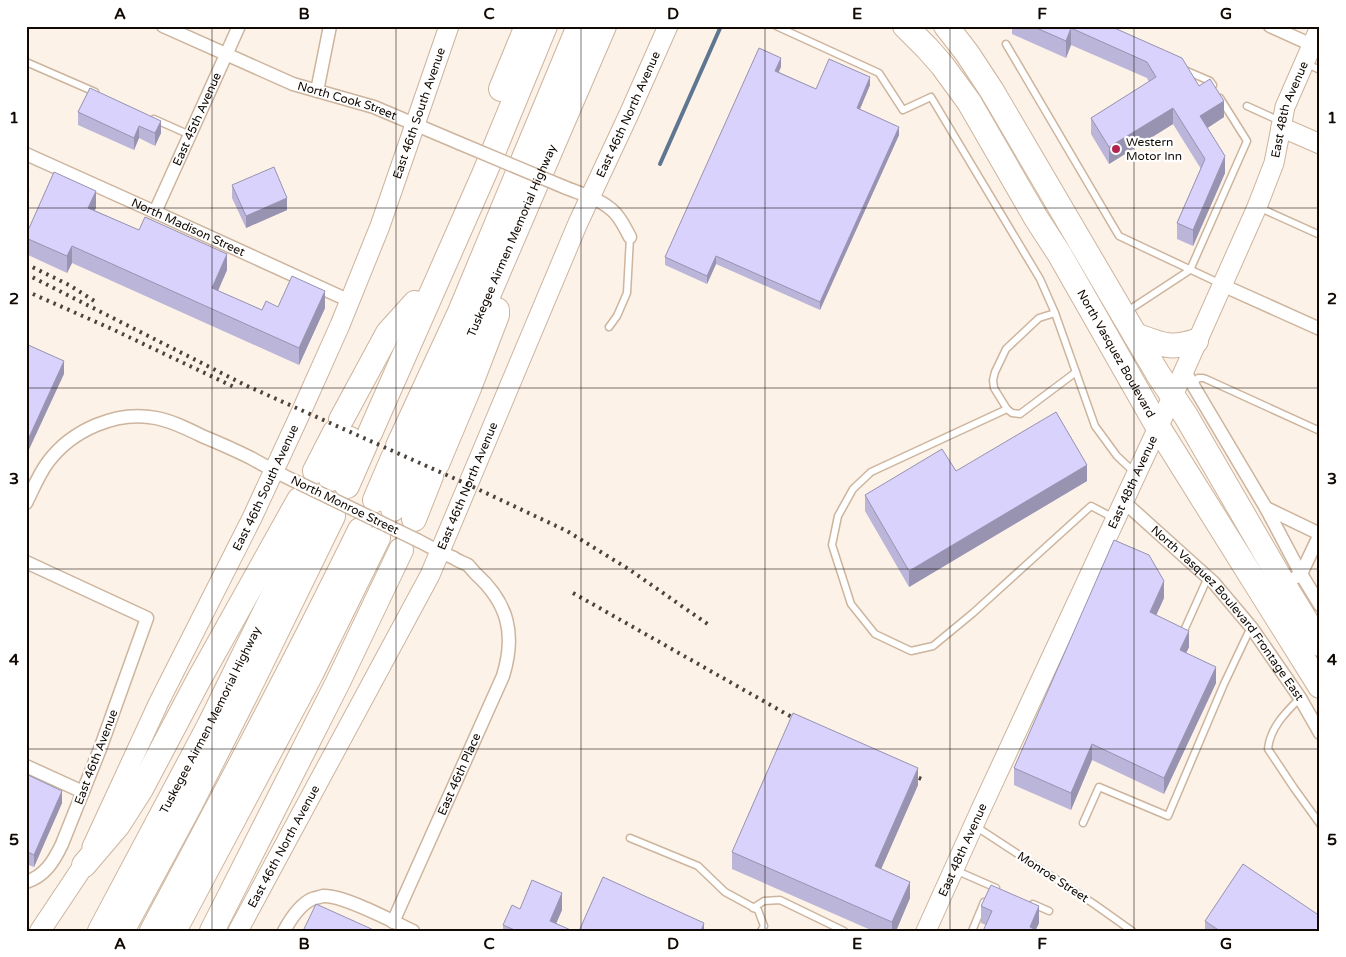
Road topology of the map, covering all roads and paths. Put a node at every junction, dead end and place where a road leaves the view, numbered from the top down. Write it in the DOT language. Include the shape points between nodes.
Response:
graph roads {
  1 [pos="163,26"];
  2 [pos="239,26"];
  3 [pos="330,26"];
  4 [pos="449,26"];
  5 [pos="527,26"];
  6 [pos="545,26"];
  7 [pos="579,26"];
  8 [pos="604,26"];
  9 [pos="668,26"];
  10 [pos="776,26"];
  11 [pos="905,26"];
  12 [pos="946,26"];
  13 [pos="1270,26"];
  14 [pos="1320,27"];
  15 [pos="1006,44"];
  16 [pos="1312,45"];
  17 [pos="226,55"];
  18 [pos="26,62"];
  19 [pos="1175,66"];
  20 [pos="1312,66"];
  21 [pos="318,91"];
  22 [pos="99,94"];
  23 [pos="1247,106"];
  24 [pos="144,114"];
  25 [pos="1281,124"];
  26 [pos="415,125"];
  27 [pos="190,135"];
  28 [pos="1320,144"];
  29 [pos="26,154"];
  30 [pos="589,198"];
  31 [pos="1257,207"];
  32 [pos="155,212"];
  33 [pos="1320,235"];
  34 [pos="630,237"];
  35 [pos="1190,270"];
  36 [pos="1222,285"];
  37 [pos="350,302"];
  38 [pos="1055,313"];
  39 [pos="1123,314"];
  40 [pos="609,327"];
  41 [pos="1320,329"];
  42 [pos="1135,335"];
  43 [pos="1196,341"];
  44 [pos="1076,372"];
  45 [pos="1183,383"];
  46 [pos="1007,409"];
  47 [pos="1158,427"];
  48 [pos="1320,431"];
  49 [pos="353,433"];
  50 [pos="415,461"];
  51 [pos="274,470"];
  52 [pos="1136,474"];
  53 [pos="320,492"];
  54 [pos="1124,501"];
  55 [pos="26,503"];
  56 [pos="384,505"];
  57 [pos="1266,508"];
  58 [pos="1116,519"];
  59 [pos="1320,534"];
  60 [pos="411,537"];
  61 [pos="440,552"];
  62 [pos="26,562"];
  63 [pos="1208,577"];
  64 [pos="1292,579"];
  65 [pos="1320,605"];
  66 [pos="507,622"];
  67 [pos="1251,627"];
  68 [pos="1182,636"];
  69 [pos="1320,644"];
  70 [pos="1310,692"];
  71 [pos="1320,733"];
  72 [pos="26,766"];
  73 [pos="83,792"];
  74 [pos="1083,823"];
  75 [pos="1320,824"];
  76 [pos="974,825"];
  77 [pos="630,838"];
  78 [pos="84,865"];
  79 [pos="954,869"];
  80 [pos="26,882"];
  81 [pos="992,886"];
  82 [pos="1000,890"];
  83 [pos="1024,900"];
  84 [pos="753,908"];
  85 [pos="1049,911"];
  86 [pos="393,922"];
  87 [pos="40,931"];
  88 [pos="100,931"];
  89 [pos="122,931"];
  90 [pos="152,931"];
  91 [pos="174,931"];
  92 [pos="212,931"];
  93 [pos="238,931"];
  94 [pos="284,931"];
  95 [pos="413,931"];
  96 [pos="762,931"];
  97 [pos="844,931"];
  98 [pos="926,931"];
  99 [pos="972,931"];
  100 [pos="1132,931"];
  1 -- 17 [label="street, North Cook Street"];
  2 -- 17 [label="street, East 45th Avenue"];
  3 -- 21 [label="street"];
  4 -- 26 [label="main road, East 46th South Avenue"];
  5 -- 49 [label="highway, Tuskegee Airmen Memorial Highway" via="415,303"];
  6 -- 49 [label="highway" via="485,172"];
  7 -- 50 [label="highway" via="460,312"];
  8 -- 50 [label="highway, Tuskegee Airmen Memorial Highway" via="507,251 496,315 468,388"];
  9 -- 30 [label="main road, East 46th North Avenue"];
  10 -- 38 [label="lane" via="879,73 903,110 931,97 1040,278"];
  11 -- 47 [label="highway, North Vasquez Boulevard" via="928,48 969,102"];
  12 -- 39 [label="highway" via="984,78"];
  13 -- 16 [label="street"];
  14 -- 16 [label="main road, East 48th Avenue"];
  15 -- 35 [label="lane" via="1119,236"];
  16 -- 20 [label="main road, East 48th Avenue"];
  17 -- 21 [label="street, North Cook Street" via="292,84"];
  17 -- 27 [label="street, East 45th Avenue"];
  18 -- 22 [label="lane"];
  19 -- 35 [label="lane" via="1210,81 1247,141"];
  20 -- 25 [label="main road, East 48th Avenue" via="1285,104"];
  21 -- 26 [label="street, North Cook Street" via="361,103"];
  23 -- 25 [label="lane"];
  24 -- 27 [label="lane"];
  25 -- 28 [label="main road"];
  25 -- 31 [label="main road, East 48th Avenue" via="1274,163"];
  26 -- 30 [label="street, North Cook Street, bridge"];
  26 -- 37 [label="main road, East 46th South Avenue"];
  27 -- 32 [label="street, East 45th Avenue"];
  29 -- 32 [label="street, North Madison Street"];
  30 -- 34 [label="street, North Cook Street" via="611,209"];
  30 -- 61 [label="main road, East 46th North Avenue"];
  31 -- 33 [label="lane"];
  31 -- 36 [label="main road, East 48th Avenue"];
  32 -- 37 [label="street, North Madison Street"];
  34 -- 40 [label="lane" via="627,293"];
  35 -- 36 [label="lane"];
  35 -- 39 [label="lane"];
  36 -- 41 [label="street"];
  36 -- 43 [label="main road, East 48th Avenue"];
  37 -- 51 [label="main road, East 46th South Avenue"];
  38 -- 44 [label="lane"];
  38 -- 46 [label="lane" via="1039,318 1006,350 993,380 994,388"];
  39 -- 42 [label="highway"];
  42 -- 43 [label="highway" via="1170,346"];
  42 -- 45 [label="highway" via="1158,374"];
  43 -- 45 [label="main road, East 48th Avenue"];
  44 -- 46 [label="lane" via="1020,414"];
  44 -- 52 [label="lane" via="1096,426 1116,456"];
  45 -- 47 [label="main road, East 48th Avenue"];
  45 -- 48 [label="lane" via="1206,379"];
  45 -- 57 [label="street"];
  45 -- 64 [label="highway" via="1186,416"];
  46 -- 58 [label="lane" via="870,472 853,489 838,516 832,545 851,604 875,634 910,651 933,646 974,614 1091,506"];
  47 -- 52 [label="main road, East 48th Avenue"];
  47 -- 70 [label="highway, North Vasquez Boulevard"];
  49 -- 53 [label="highway, Tuskegee Airmen Memorial Highway"];
  50 -- 56 [label="highway"];
  50 -- 60 [label="highway"];
  51 -- 53 [label="street, North Monroe Street"];
  51 -- 55 [label="street, North Monroe Street" via="178,425 156,418 127,417 99,424 75,437 55,454"];
  51 -- 78 [label="main road, East 46th South Avenue" via="159,702"];
  52 -- 54 [label="main road, East 48th Avenue"];
  53 -- 60 [label="street, North Monroe Street, bridge"];
  53 -- 78 [label="highway" via="198,681 141,789 118,825"];
  53 -- 88 [label="highway, Tuskegee Airmen Memorial Highway" via="209,726"];
  53 -- 89 [label="highway" via="247,692"];
  54 -- 58 [label="main road, East 48th Avenue"];
  54 -- 63 [label="street, North Vasquez Boulevard Frontage East"];
  57 -- 59 [label="street"];
  57 -- 64 [label="street"];
  58 -- 76 [label="main road, East 48th Avenue"];
  59 -- 64 [label="street"];
  60 -- 61 [label="street, North Monroe Street"];
  60 -- 92 [label="highway"];
  61 -- 66 [label="street, North Monroe Street" via="468,566 483,579 497,597"];
  61 -- 93 [label="main road, East 46th North Avenue"];
  62 -- 73 [label="street, East 46th Avenue" via="147,618"];
  63 -- 67 [label="street, North Vasquez Boulevard Frontage East"];
  63 -- 68 [label="lane"];
  64 -- 65 [label="street"];
  64 -- 69 [label="highway"];
  66 -- 86 [label="street, East 46th Place" via="509,647 504,676"];
  67 -- 70 [label="street, North Vasquez Boulevard Frontage East"];
  67 -- 74 [label="lane" via="1168,816 1099,787"];
  70 -- 71 [label="street, North Vasquez Boulevard Frontage East"];
  70 -- 75 [label="lane" via="1285,713 1273,729 1268,749"];
  72 -- 73 [label="street"];
  73 -- 80 [label="street, East 46th Avenue" via="51,864 40,876"];
  76 -- 79 [label="main road, East 48th Avenue"];
  76 -- 100 [label="lane, Monroe Street"];
  77 -- 84 [label="lane" via="698,866 725,892"];
  78 -- 87 [label="main road, East 46th South Avenue"];
  79 -- 81 [label="lane"];
  79 -- 98 [label="main road, East 48th Avenue"];
  81 -- 82 [label="lane"];
  81 -- 99 [label="lane"];
  83 -- 85 [label="lane"];
  84 -- 96 [label="lane" via="758,910 764,926"];
  84 -- 97 [label="lane" via="764,901 780,900"];
  86 -- 94 [label="street" via="341,899 323,896 311,899 300,908"];
  86 -- 95 [label="street"];
  90 -- 91 [label="highway" via="369,534 311,674"];
}
